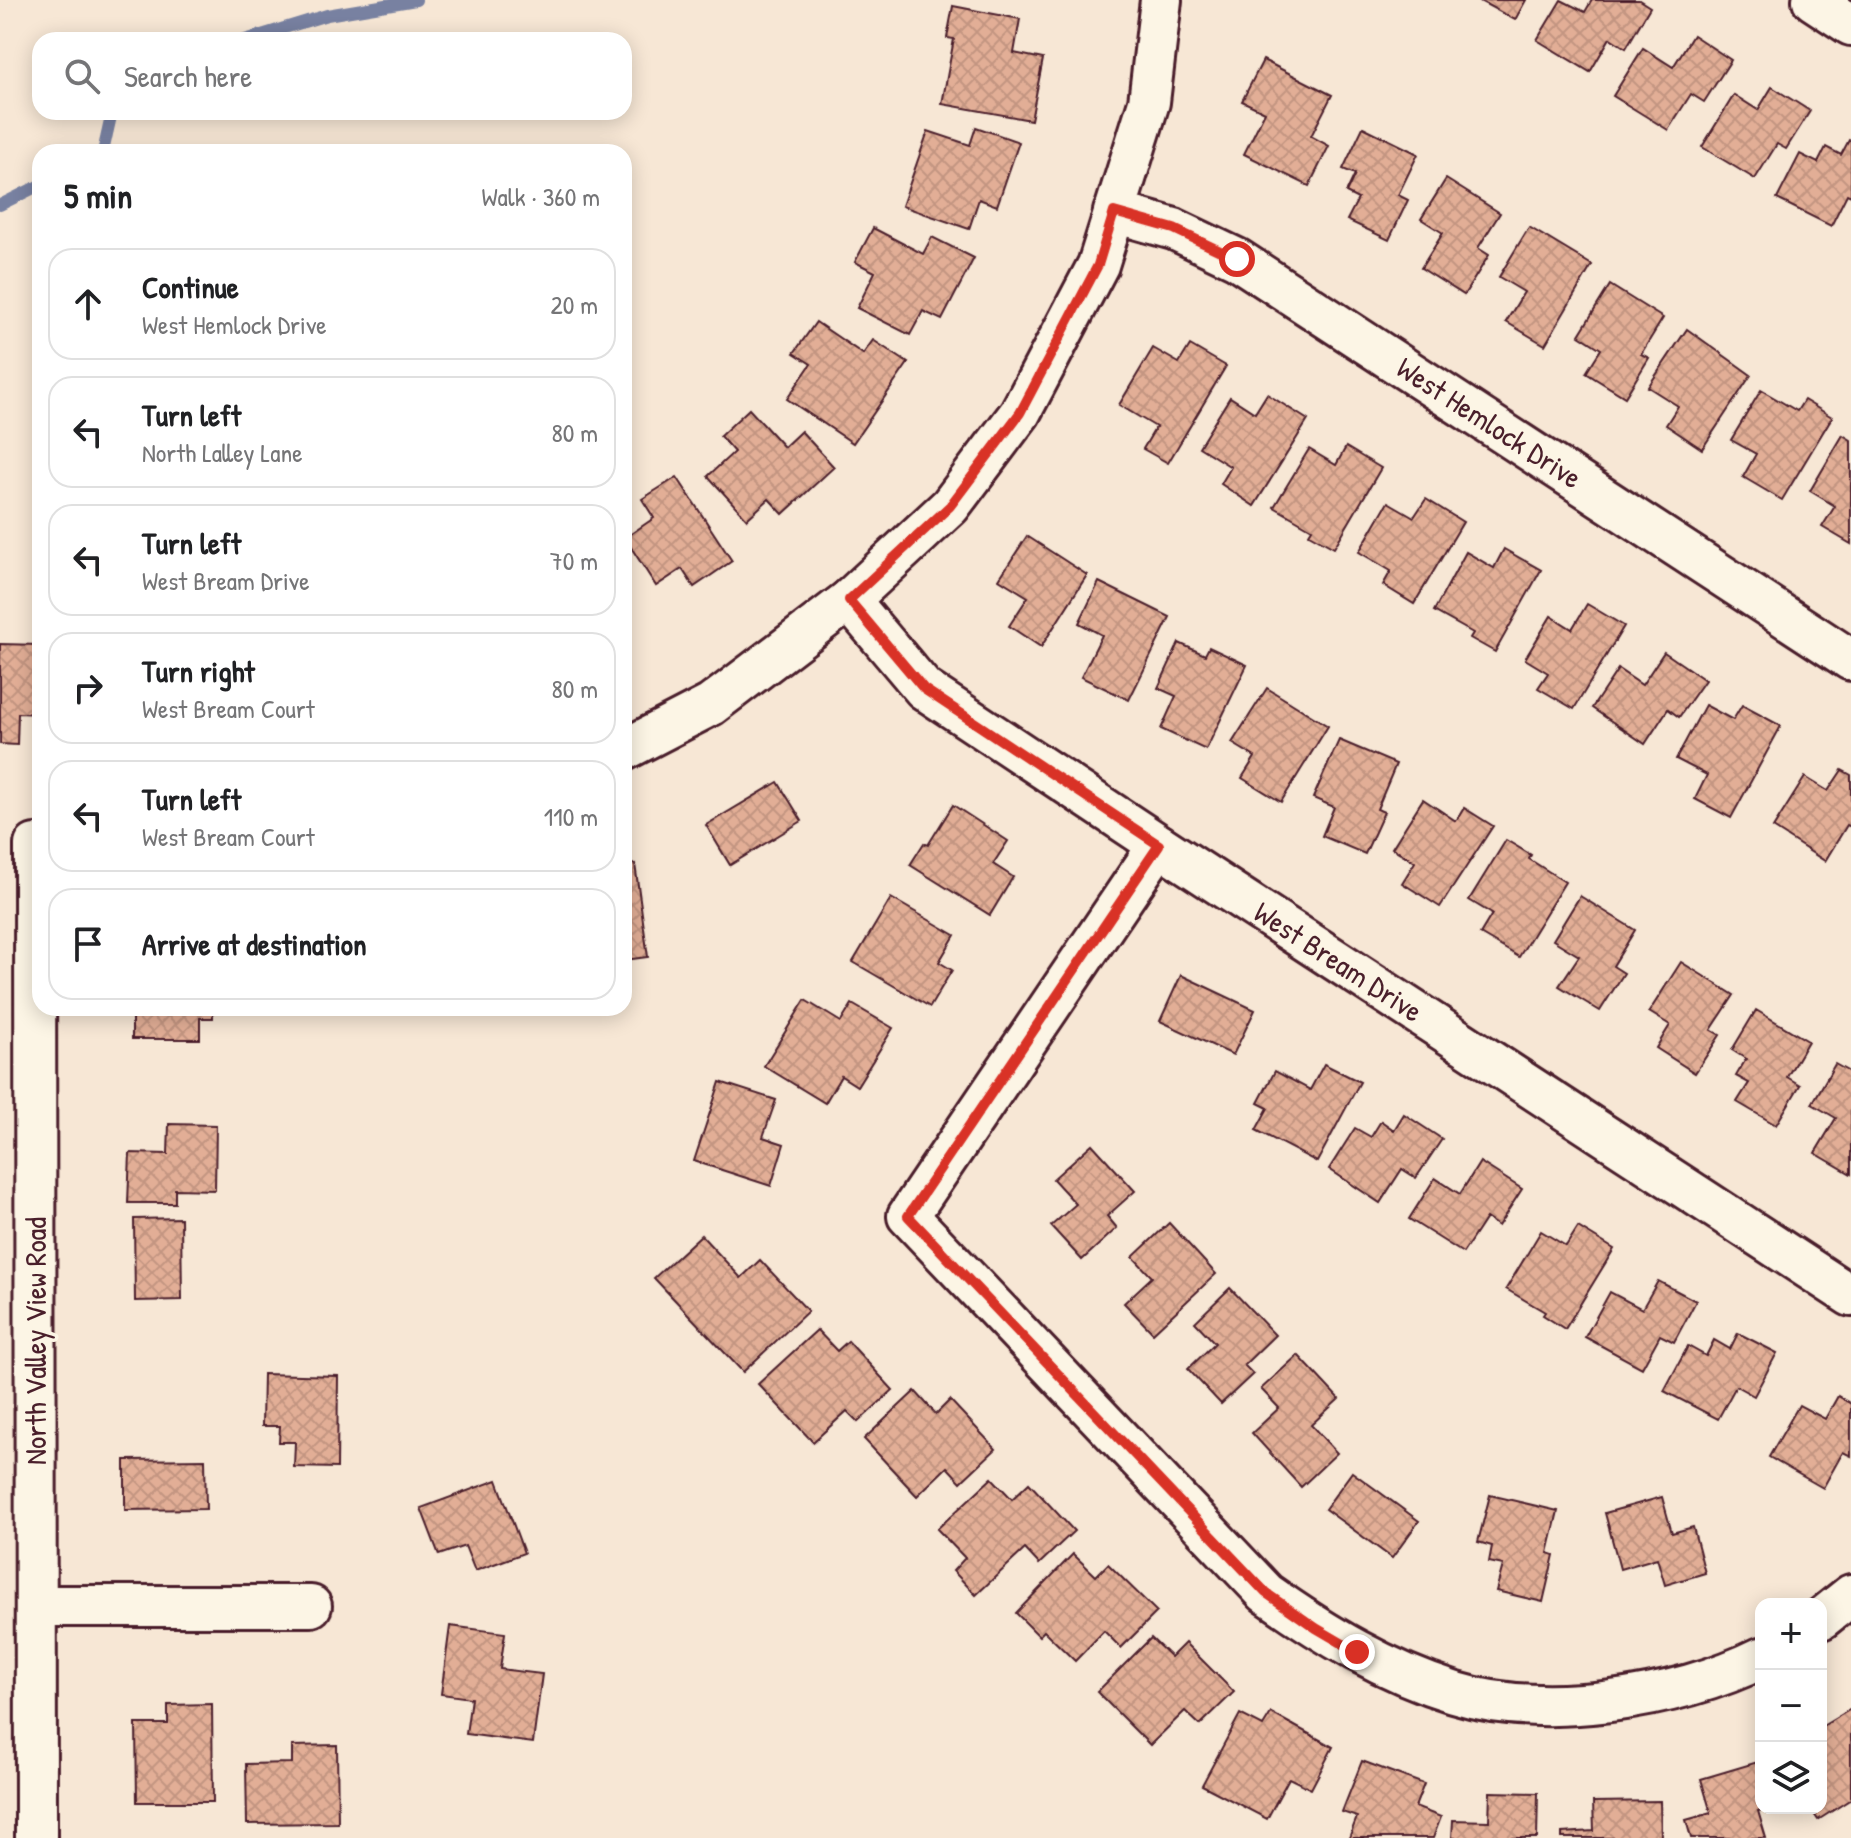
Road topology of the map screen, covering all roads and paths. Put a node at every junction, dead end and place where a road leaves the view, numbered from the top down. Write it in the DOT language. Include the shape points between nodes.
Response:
graph roads {
  1 [pos="1161,0"];
  2 [pos="1813,0"];
  3 [pos="1851,25"];
  4 [pos="1114,212"];
  5 [pos="849,600"];
  6 [pos="1851,660"];
  7 [pos="632,746"];
  8 [pos="25,844"];
  9 [pos="1159,845"];
  10 [pos="1851,1296"];
  11 [pos="1851,1595"];
  12 [pos="37,1606"];
  13 [pos="311,1606"];
  14 [pos="1827,1614"];
  15 [pos="1755,1660"];
  16 [pos="36,1838"];
  1 -- 4 [label="street" via="1149,102"];
  2 -- 3 [label="street"];
  4 -- 5 [label="street" via="1098,265 1020,413 950,506"];
  4 -- 6 [label="street, West Hemlock Drive" via="1174,229 1237,259"];
  5 -- 7 [label="street" via="711,705"];
  5 -- 9 [label="street, West Bream Drive" via="924,689"];
  8 -- 12 [label="street, North Valley View Road"];
  9 -- 10 [label="street, West Bream Drive"];
  9 -- 15 [label="street" via="908,1216 1266,1593 1357,1652 1455,1693 1551,1705 1658,1694"];
  11 -- 14 [label="street"];
  12 -- 13 [label="street"];
  12 -- 16 [label="street, North Valley View Road"];
}
